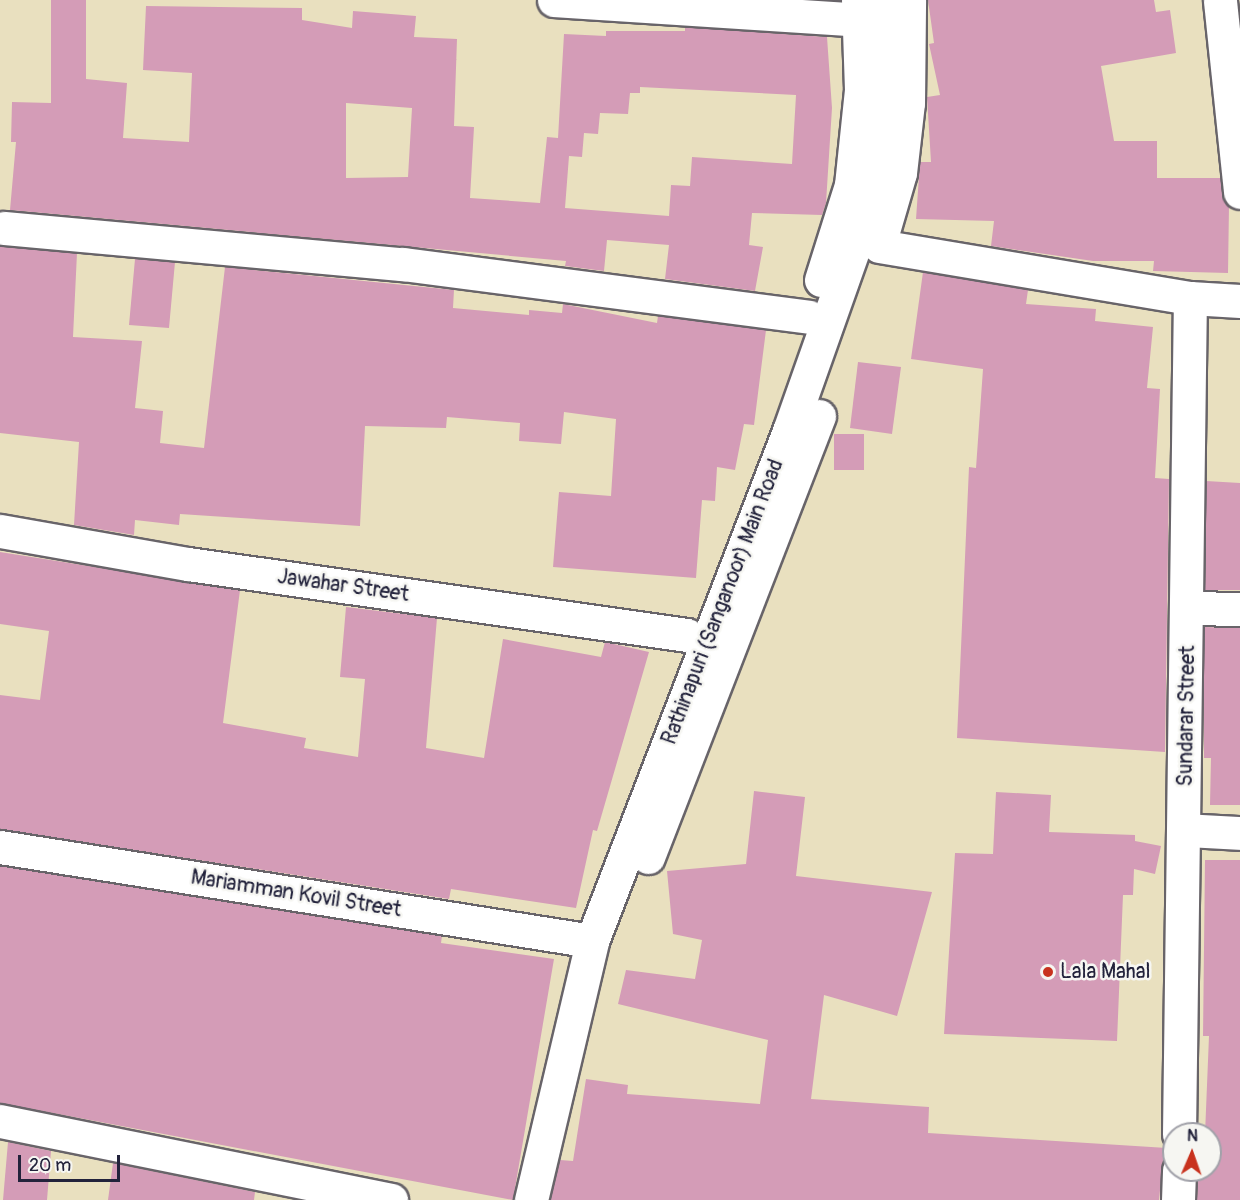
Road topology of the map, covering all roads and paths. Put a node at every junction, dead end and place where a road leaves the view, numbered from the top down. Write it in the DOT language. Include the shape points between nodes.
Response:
graph roads {
  1 [pos="554,0"];
  2 [pos="909,0"];
  3 [pos="1226,1"];
  4 [pos="868,7"];
  5 [pos="1240,192"];
  6 [pos="4,228"];
  7 [pos="879,246"];
  8 [pos="1190,298"];
  9 [pos="1240,301"];
  10 [pos="809,317"];
  11 [pos="0,531"];
  12 [pos="1189,608"];
  13 [pos="1240,609"];
  14 [pos="687,635"];
  15 [pos="1185,830"];
  16 [pos="1240,833"];
  17 [pos="0,847"];
  18 [pos="592,941"];
  19 [pos="0,1121"];
  20 [pos="1179,1122"];
  21 [pos="1179,1182"];
  22 [pos="391,1200"];
  23 [pos="531,1200"];
  24 [pos="1178,1200"];
  1 -- 4 [label="street"];
  2 -- 7 [label="street" via="908,103 900,173"];
  3 -- 5 [label="street"];
  4 -- 10 [label="street" via="851,185"];
  4 -- 18 [label="street, Rathinapuri (Sanganoor) Main Road" via="886,98 867,211 789,431"];
  6 -- 10 [label="street" via="403,264"];
  7 -- 8 [label="street"];
  7 -- 18 [label="street" via="772,545 620,928"];
  8 -- 9 [label="street"];
  8 -- 12 [label="street, Sundarar Street"];
  10 -- 14 [label="street"];
  11 -- 14 [label="street, Jawahar Street" via="188,564"];
  12 -- 13 [label="street"];
  12 -- 15 [label="street, Sundarar Street"];
  14 -- 18 [label="street" via="584,898 582,916"];
  15 -- 16 [label="street"];
  15 -- 20 [label="street, Sundarar Street"];
  17 -- 18 [label="street, Mariamman Kovil Street"];
  18 -- 23 [label="street, Rathinapuri (Sanganoor) Main Road"];
  19 -- 22 [label="street"];
  21 -- 24 [label="street"];
}
